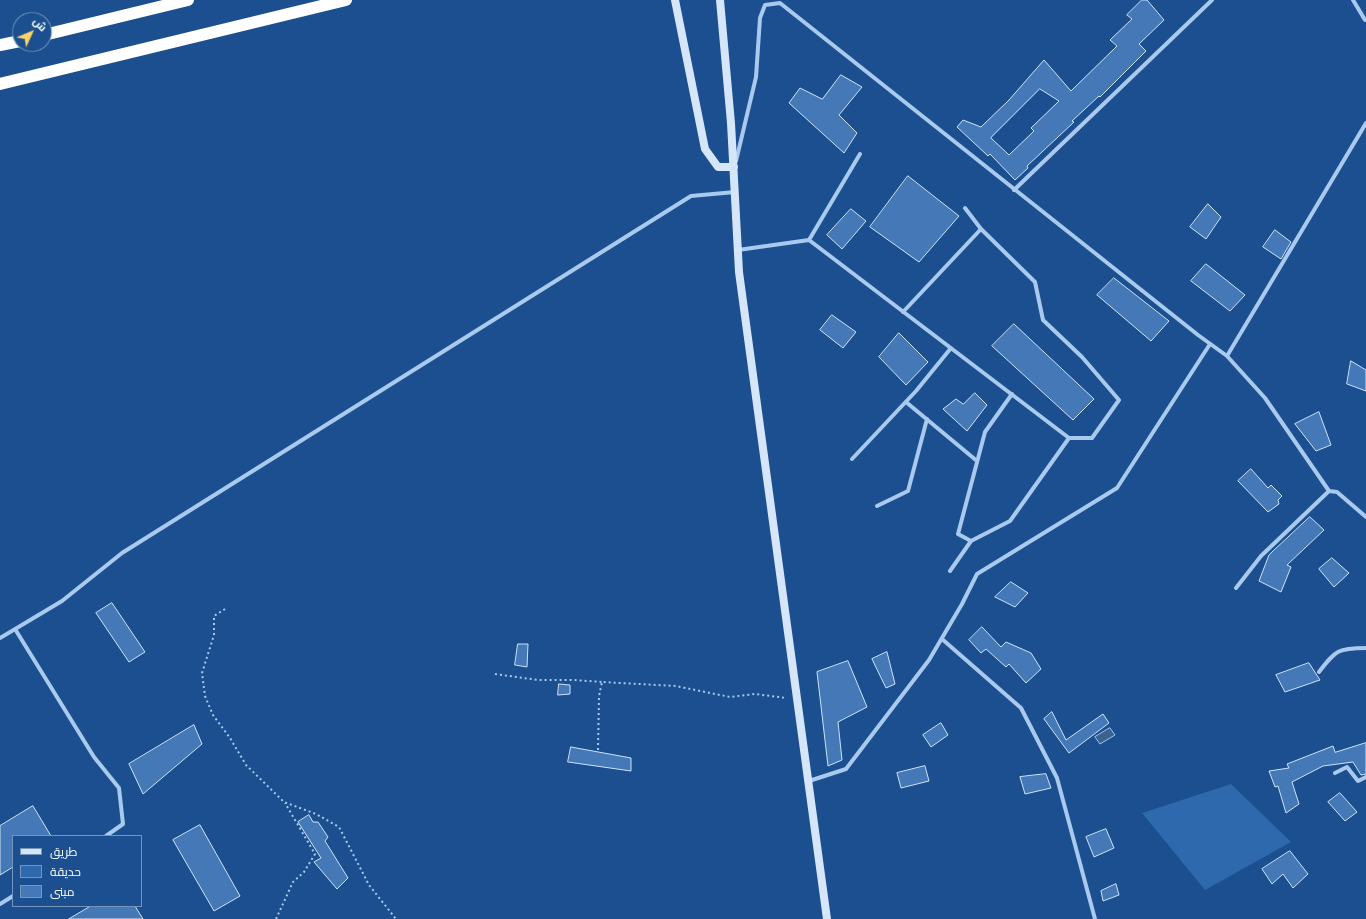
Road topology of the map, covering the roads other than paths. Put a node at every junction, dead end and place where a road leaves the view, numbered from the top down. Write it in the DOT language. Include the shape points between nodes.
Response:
graph roads {
  1 [pos="188,0"];
  2 [pos="346,0"];
  3 [pos="675,0"];
  4 [pos="720,0"];
  5 [pos="1212,0"];
  6 [pos="1353,0"];
  7 [pos="1365,18"];
  8 [pos="1366,25"];
  9 [pos="52,33"];
  10 [pos="12,43"];
  11 [pos="0,46"];
  12 [pos="0,84"];
  13 [pos="1366,123"];
  14 [pos="860,154"];
  15 [pos="734,167"];
  16 [pos="1014,190"];
  17 [pos="735,192"];
  18 [pos="964,208"];
  19 [pos="981,229"];
  20 [pos="809,240"];
  21 [pos="738,250"];
  22 [pos="904,312"];
  23 [pos="1210,344"];
  24 [pos="951,348"];
  25 [pos="1227,356"];
  26 [pos="1012,394"];
  27 [pos="906,402"];
  28 [pos="927,419"];
  29 [pos="1069,438"];
  30 [pos="852,459"];
  31 [pos="978,462"];
  32 [pos="1329,491"];
  33 [pos="877,506"];
  34 [pos="1366,517"];
  35 [pos="971,541"];
  36 [pos="950,571"];
  37 [pos="1236,588"];
  38 [pos="15,629"];
  39 [pos="0,638"];
  40 [pos="942,639"];
  41 [pos="1366,648"];
  42 [pos="1319,672"];
  43 [pos="1335,773"];
  44 [pos="1366,777"];
  45 [pos="809,781"];
  46 [pos="107,835"];
  47 [pos="12,897"];
  48 [pos="0,904"];
  49 [pos="826,919"];
  50 [pos="1095,919"];
  1 -- 9 [label="highway"];
  2 -- 12 [label="highway"];
  3 -- 15 [label="main road" via="705,149 718,167"];
  4 -- 15 [label="main road"];
  5 -- 16 [label="street"];
  6 -- 7 [label="street"];
  7 -- 8 [label="street"];
  10 -- 11 [label="highway"];
  13 -- 25 [label="street"];
  14 -- 20 [label="street"];
  15 -- 16 [label="street" via="756,77 760,18 765,6 780,3"];
  15 -- 17 [label="main road"];
  16 -- 23 [label="street"];
  17 -- 21 [label="main road"];
  17 -- 38 [label="street" via="691,196 122,553 62,601"];
  18 -- 19 [label="street"];
  19 -- 22 [label="street"];
  19 -- 29 [label="street" via="1035,282 1043,320 1082,357 1119,400 1092,438"];
  20 -- 21 [label="street"];
  20 -- 22 [label="street"];
  21 -- 45 [label="main road"];
  22 -- 24 [label="street"];
  23 -- 25 [label="street"];
  23 -- 40 [label="street" via="1117,488 977,574"];
  24 -- 26 [label="street"];
  24 -- 27 [label="street"];
  25 -- 32 [label="street" via="1265,398"];
  26 -- 29 [label="street"];
  26 -- 31 [label="street" via="985,432"];
  27 -- 28 [label="street"];
  27 -- 30 [label="street"];
  28 -- 31 [label="street"];
  28 -- 33 [label="street" via="908,491"];
  29 -- 35 [label="street" via="1010,521"];
  31 -- 35 [label="street" via="958,534"];
  32 -- 34 [label="street" via="1337,492"];
  32 -- 37 [label="street" via="1261,556"];
  35 -- 36 [label="street"];
  38 -- 39 [label="street"];
  38 -- 46 [label="street" via="94,757 119,788 123,824"];
  40 -- 45 [label="street" via="929,660 846,769"];
  40 -- 50 [label="street" via="1021,708 1057,778"];
  41 -- 42 [label="street" via="1350,648 1334,653"];
  43 -- 44 [label="street" via="1347,767 1358,781"];
  45 -- 49 [label="main road"];
  47 -- 48 [label="street"];
}
